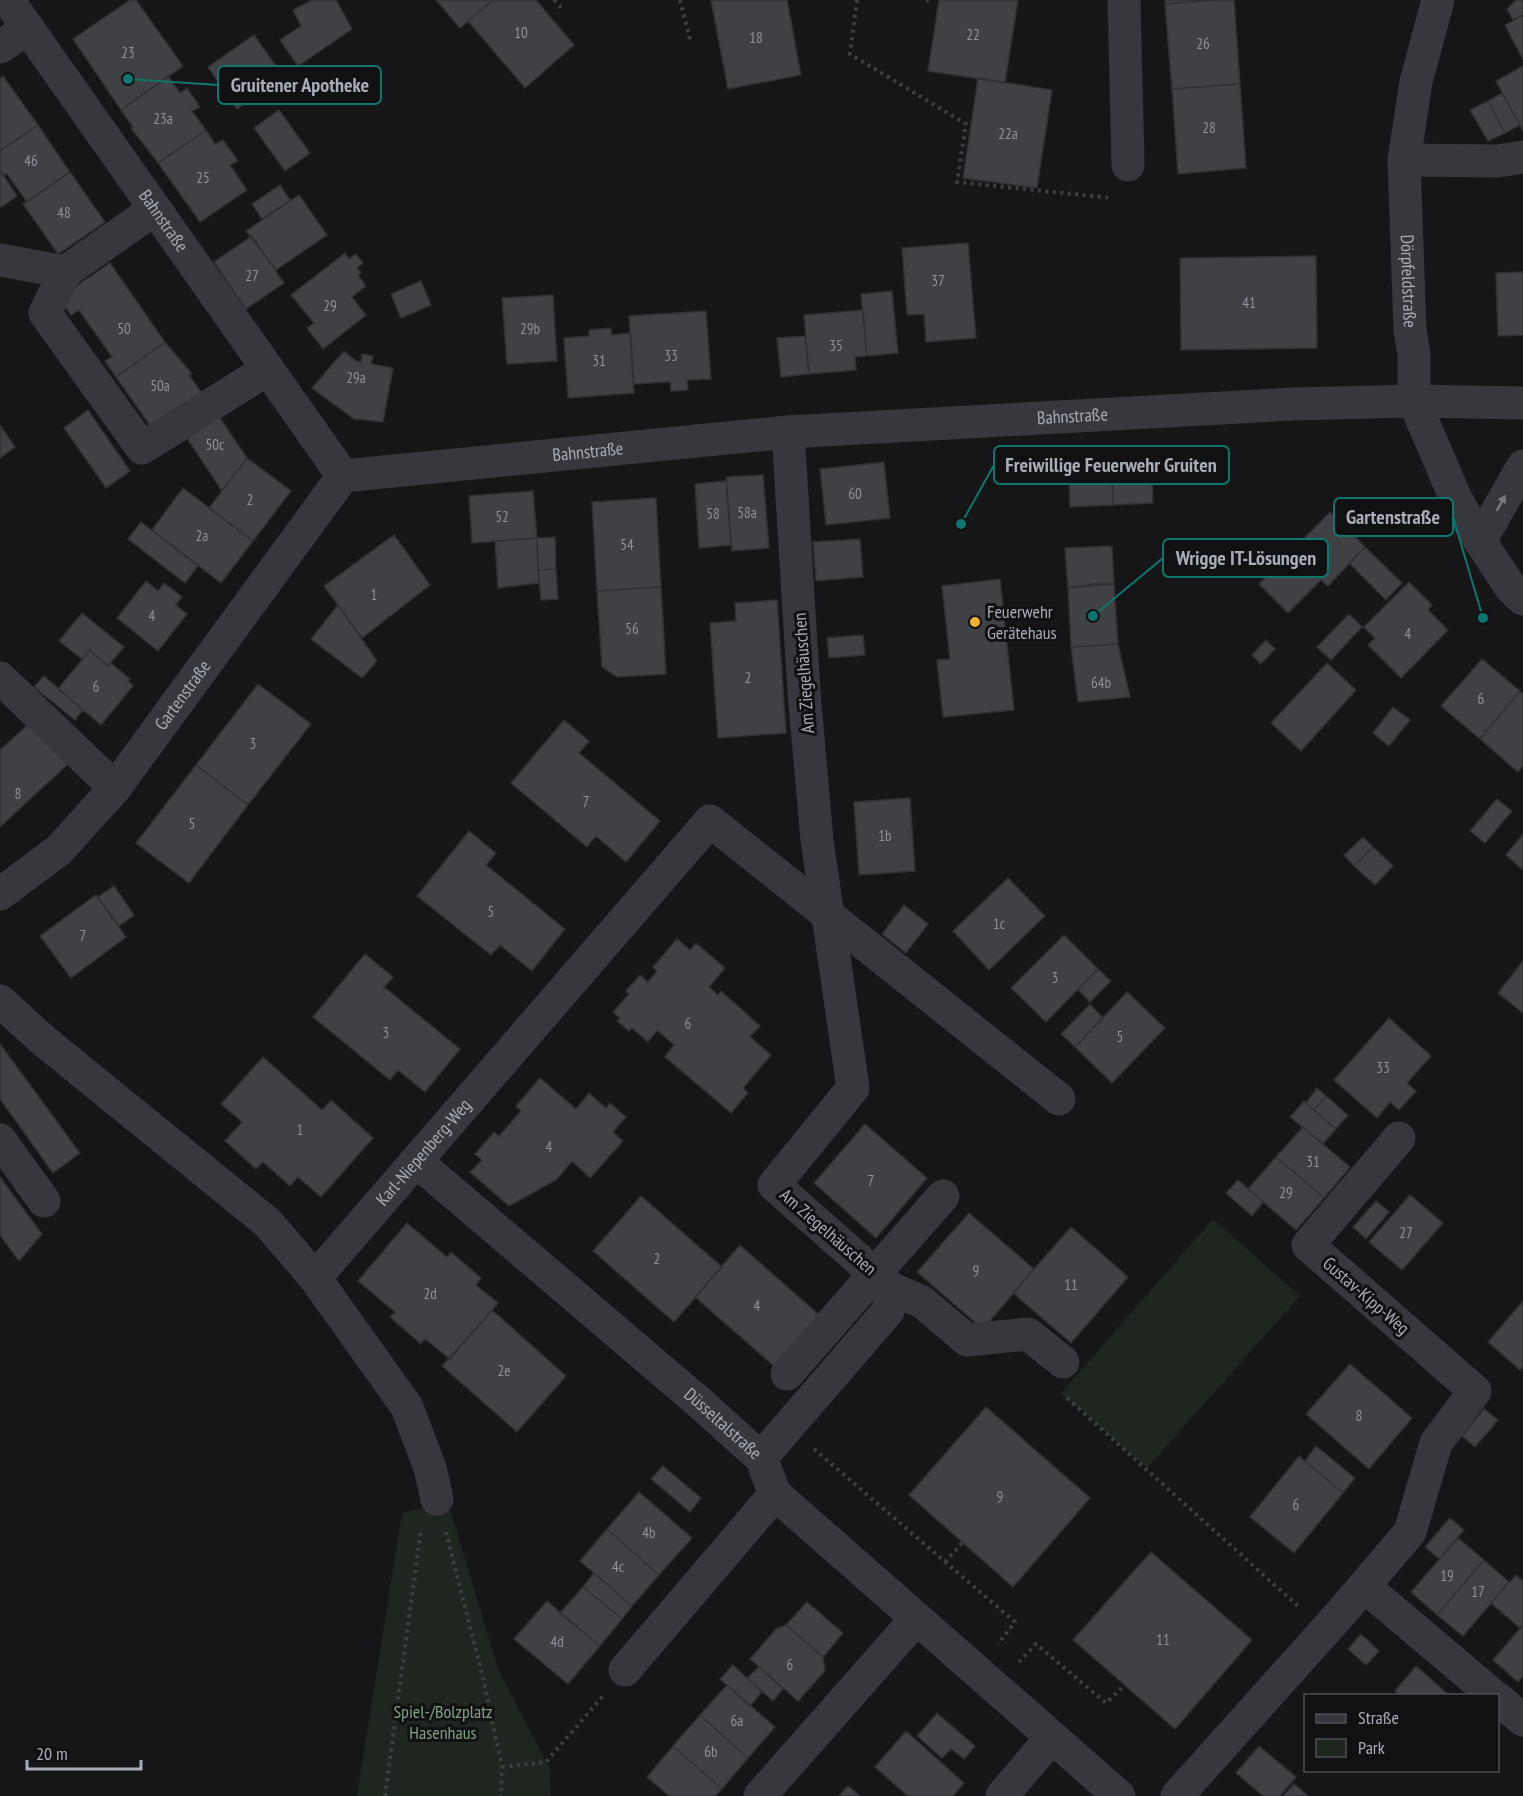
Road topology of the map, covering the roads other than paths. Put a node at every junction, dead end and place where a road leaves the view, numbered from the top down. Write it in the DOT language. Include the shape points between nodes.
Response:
graph roads {
  1 [pos="1124,0"];
  2 [pos="1438,0"];
  3 [pos="15,8"];
  4 [pos="0,47"];
  5 [pos="1523,157"];
  6 [pos="1404,160"];
  7 [pos="1128,165"];
  8 [pos="155,209"];
  9 [pos="0,260"];
  10 [pos="64,272"];
  11 [pos="268,369"];
  12 [pos="1414,401"];
  13 [pos="1523,403"];
  14 [pos="788,432"];
  15 [pos="1523,466"];
  16 [pos="343,476"];
  17 [pos="1480,541"];
  18 [pos="1523,599"];
  19 [pos="0,678"];
  20 [pos="115,788"];
  21 [pos="0,894"];
  22 [pos="826,914"];
  23 [pos="0,1001"];
  24 [pos="1059,1100"];
  25 [pos="1399,1138"];
  26 [pos="0,1140"];
  27 [pos="416,1161"];
  28 [pos="943,1196"];
  29 [pos="44,1201"];
  30 [pos="315,1278"];
  31 [pos="883,1281"];
  32 [pos="787,1374"];
  33 [pos="1062,1377"];
  34 [pos="761,1458"];
  35 [pos="775,1494"];
  36 [pos="440,1508"];
  37 [pos="1364,1586"];
  38 [pos="916,1620"];
  39 [pos="625,1670"];
  40 [pos="1493,1694"];
  41 [pos="1499,1700"];
  42 [pos="1523,1720"];
  43 [pos="1052,1737"];
  44 [pos="760,1796"];
  45 [pos="1002,1796"];
  46 [pos="1119,1796"];
  47 [pos="1177,1796"];
  1 -- 7 [label="street"];
  2 -- 6 [label="street, Dörpfeldstraße" via="1416,82"];
  3 -- 4 [label="street"];
  3 -- 8 [label="street, Bahnstraße"];
  5 -- 6 [label="street" via="1498,161"];
  6 -- 12 [label="street, Dörpfeldstraße"];
  8 -- 10 [label="street"];
  8 -- 11 [label="street, Bahnstraße"];
  9 -- 10 [label="street"];
  10 -- 11 [label="street" via="45,313 142,448"];
  11 -- 16 [label="street, Bahnstraße"];
  12 -- 13 [label="street, Bahnstraße"];
  12 -- 14 [label="street, Bahnstraße"];
  12 -- 17 [label="street" via="1456,499"];
  14 -- 16 [label="street, Bahnstraße"];
  14 -- 22 [label="street, Am Ziegelhäuschen" via="804,692"];
  17 -- 15 [label="street, one-way"];
  16 -- 20 [label="street, Gartenstraße"];
  17 -- 18 [label="street" via="1511,588"];
  19 -- 20 [label="street"];
  20 -- 21 [label="street, Gartenstraße" via="59,850"];
  22 -- 24 [label="street"];
  22 -- 27 [label="street, Karl-Niepenberg-Weg" via="710,820"];
  22 -- 31 [label="street, Am Ziegelhäuschen" via="853,1088 774,1185"];
  23 -- 30 [label="street" via="268,1223"];
  25 -- 37 [label="street, Gustav-Kipp-Weg" via="1308,1245 1475,1391 1436,1443 1410,1532"];
  26 -- 29 [label="street"];
  27 -- 30 [label="street, Karl-Niepenberg-Weg"];
  27 -- 34 [label="street, Düsseltalstraße"];
  28 -- 31 [label="street"];
  30 -- 36 [label="street" via="407,1407"];
  31 -- 32 [label="street"];
  31 -- 33 [label="street, Am Ziegelhäuschen" via="922,1302 967,1340 1028,1334"];
  31 -- 34 [label="street, Am Ziegelhäuschen" via="888,1311"];
  34 -- 35 [label="street, Düsseltalstraße"];
  35 -- 38 [label="street, Düsseltalstraße"];
  35 -- 39 [label="street"];
  37 -- 40 [label="street"];
  37 -- 47 [label="street"];
  38 -- 43 [label="street, Düsseltalstraße"];
  38 -- 44 [label="street"];
  41 -- 42 [label="street"];
  43 -- 45 [label="street"];
  43 -- 46 [label="street, Düsseltalstraße"];
}
